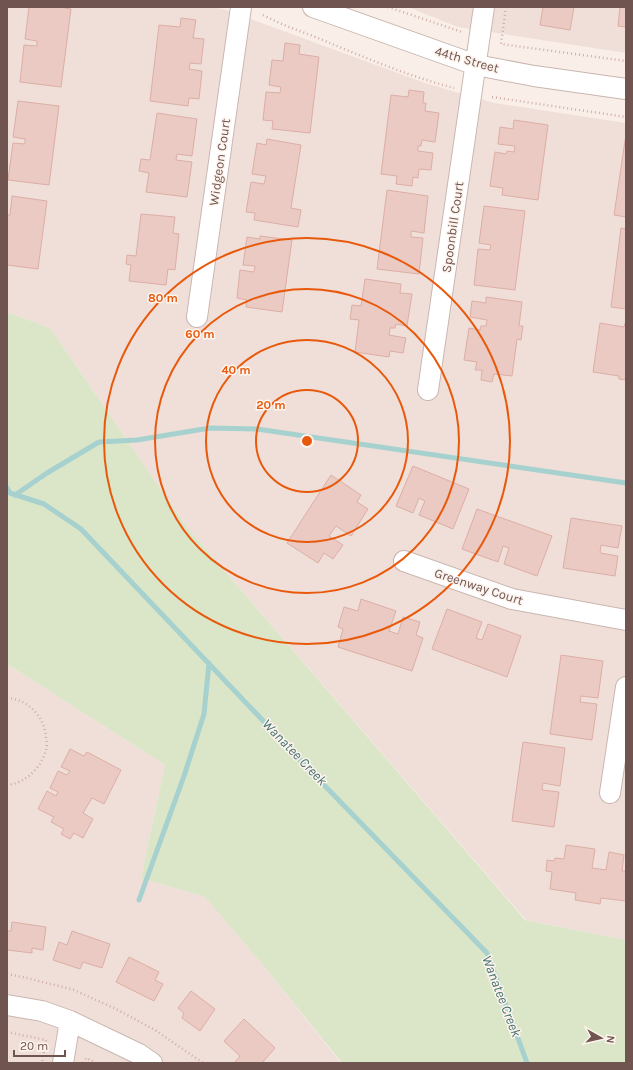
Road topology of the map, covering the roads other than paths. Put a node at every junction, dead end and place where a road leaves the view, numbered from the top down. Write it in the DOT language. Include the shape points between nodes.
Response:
graph roads {
  1 [pos="241,7"];
  2 [pos="313,7"];
  3 [pos="484,7"];
  4 [pos="476,64"];
  5 [pos="626,89"];
  6 [pos="197,317"];
  7 [pos="428,390"];
  8 [pos="404,561"];
  9 [pos="626,620"];
  10 [pos="626,687"];
  11 [pos="610,792"];
  12 [pos="7,1005"];
  13 [pos="70,1021"];
  14 [pos="63,1063"];
  15 [pos="152,1063"];
  1 -- 6 [label="street, Widgeon Court"];
  2 -- 4 [label="street, 44th Street"];
  3 -- 4 [label="street, Spoonbill Court"];
  4 -- 5 [label="street, 44th Street" via="534,76"];
  4 -- 7 [label="street, Spoonbill Court"];
  8 -- 9 [label="street, Greenway Court" via="512,599"];
  10 -- 11 [label="street"];
  12 -- 13 [label="street" via="42,1011"];
  13 -- 14 [label="street"];
  13 -- 15 [label="street" via="139,1054"];
}
